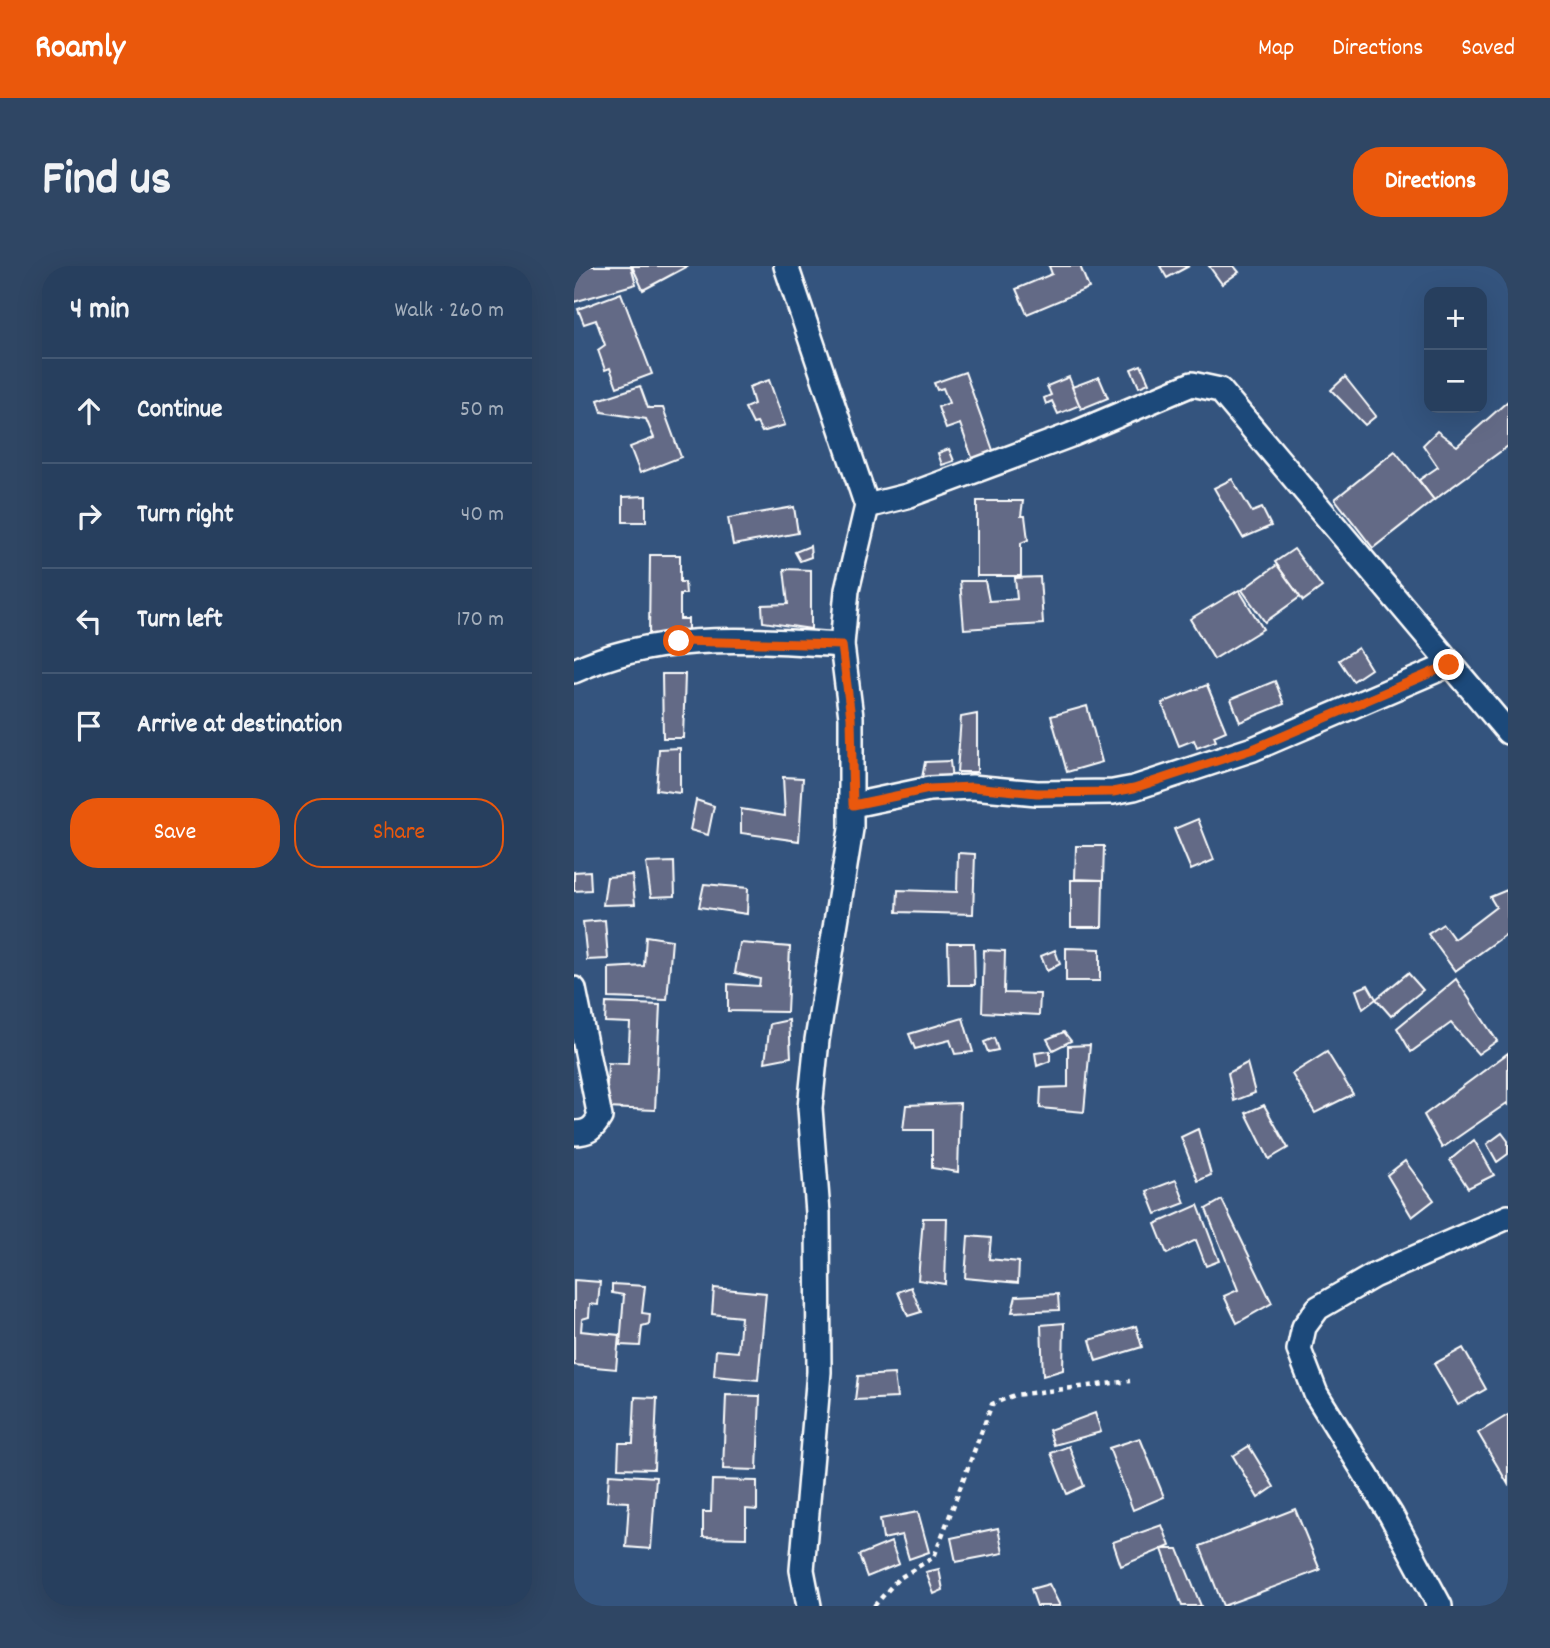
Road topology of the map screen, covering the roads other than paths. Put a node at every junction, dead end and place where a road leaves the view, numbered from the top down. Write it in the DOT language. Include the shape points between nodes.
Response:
graph roads {
  1 [pos="786,266"];
  2 [pos="867,506"];
  3 [pos="842,645"];
  4 [pos="1449,665"];
  5 [pos="574,671"];
  6 [pos="1508,732"];
  7 [pos="853,805"];
  8 [pos="574,989"];
  9 [pos="574,1133"];
  10 [pos="1508,1217"];
  11 [pos="809,1606"];
  12 [pos="1440,1606"];
  1 -- 2 [label="street"];
  2 -- 3 [label="street" via="847,590"];
  2 -- 4 [label="street" via="908,496 1192,384 1202,384 1220,390"];
  3 -- 5 [label="street" via="679,641 605,656"];
  3 -- 7 [label="street" via="851,718"];
  4 -- 6 [label="street"];
  4 -- 7 [label="street" via="1253,749 1134,788 1037,793 972,787 929,789"];
  7 -- 11 [label="street" via="810,1108 818,1213 819,1371 803,1570"];
  8 -- 9 [label="street" via="600,1118 594,1128"];
  10 -- 12 [label="street" via="1373,1276 1318,1308 1304,1327 1299,1350 1316,1394 1391,1515"];
}
